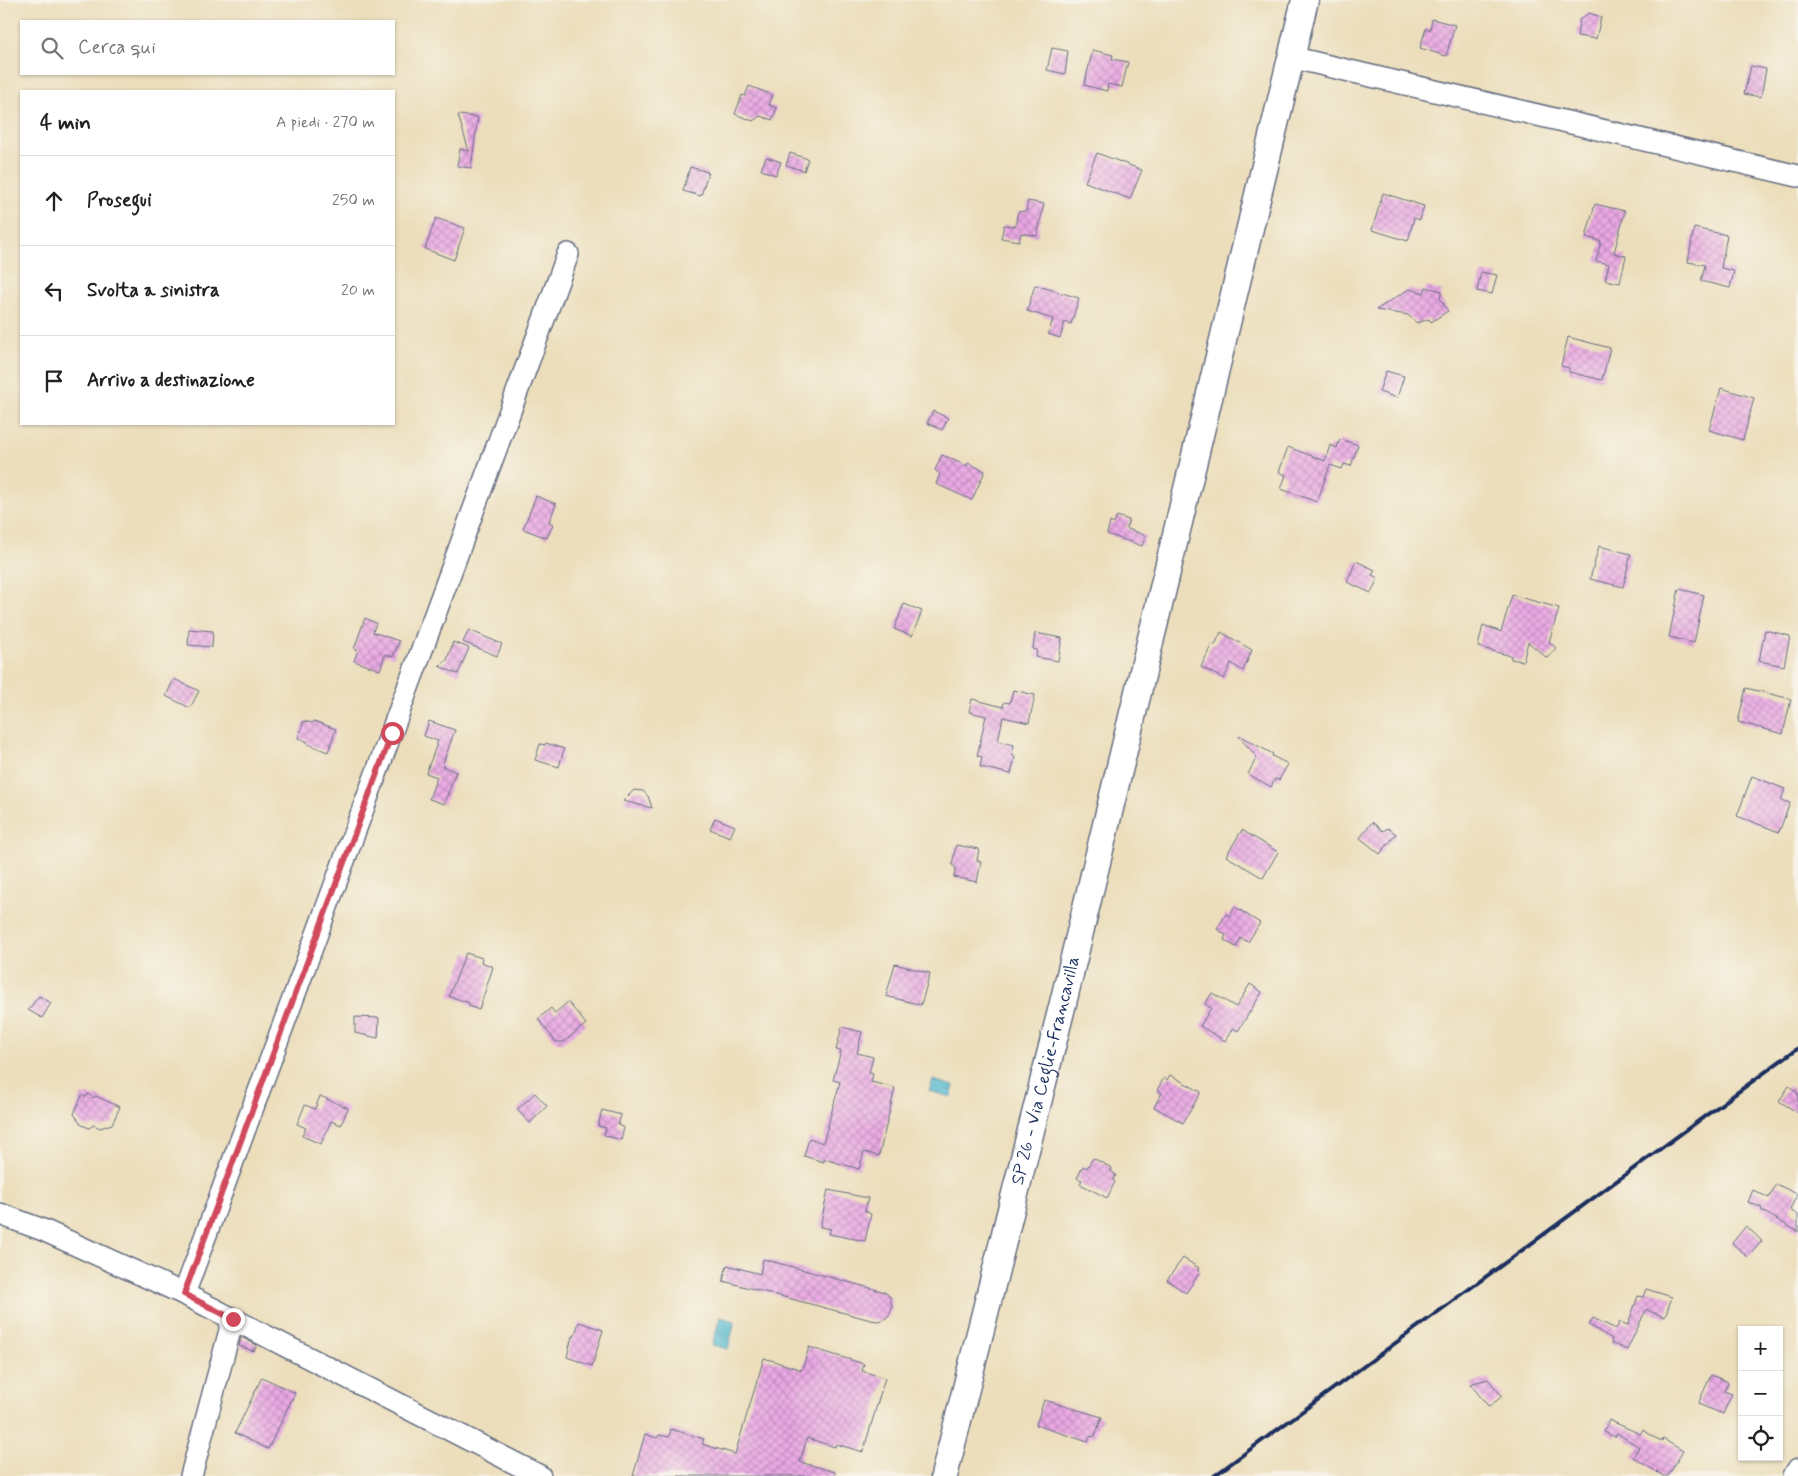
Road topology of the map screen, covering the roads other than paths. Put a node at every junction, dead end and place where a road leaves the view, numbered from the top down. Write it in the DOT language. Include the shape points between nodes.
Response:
graph roads {
  1 [pos="1305,0"];
  2 [pos="1290,57"];
  3 [pos="1798,176"];
  4 [pos="568,254"];
  5 [pos="0,1214"];
  6 [pos="184,1294"];
  7 [pos="233,1319"];
  8 [pos="1798,1469"];
  9 [pos="191,1476"];
  10 [pos="540,1476"];
  11 [pos="944,1476"];
  12 [pos="1794,1476"];
  1 -- 2 [label="main road, SP 26 - Via Ceglie-Francavilla"];
  2 -- 3 [label="street"];
  2 -- 11 [label="main road, SP 26 - Via Ceglie-Francavilla" via="1058,1022"];
  4 -- 6 [label="street"];
  5 -- 6 [label="street"];
  6 -- 7 [label="street"];
  7 -- 9 [label="street"];
  7 -- 10 [label="street"];
  8 -- 12 [label="street"];
}
